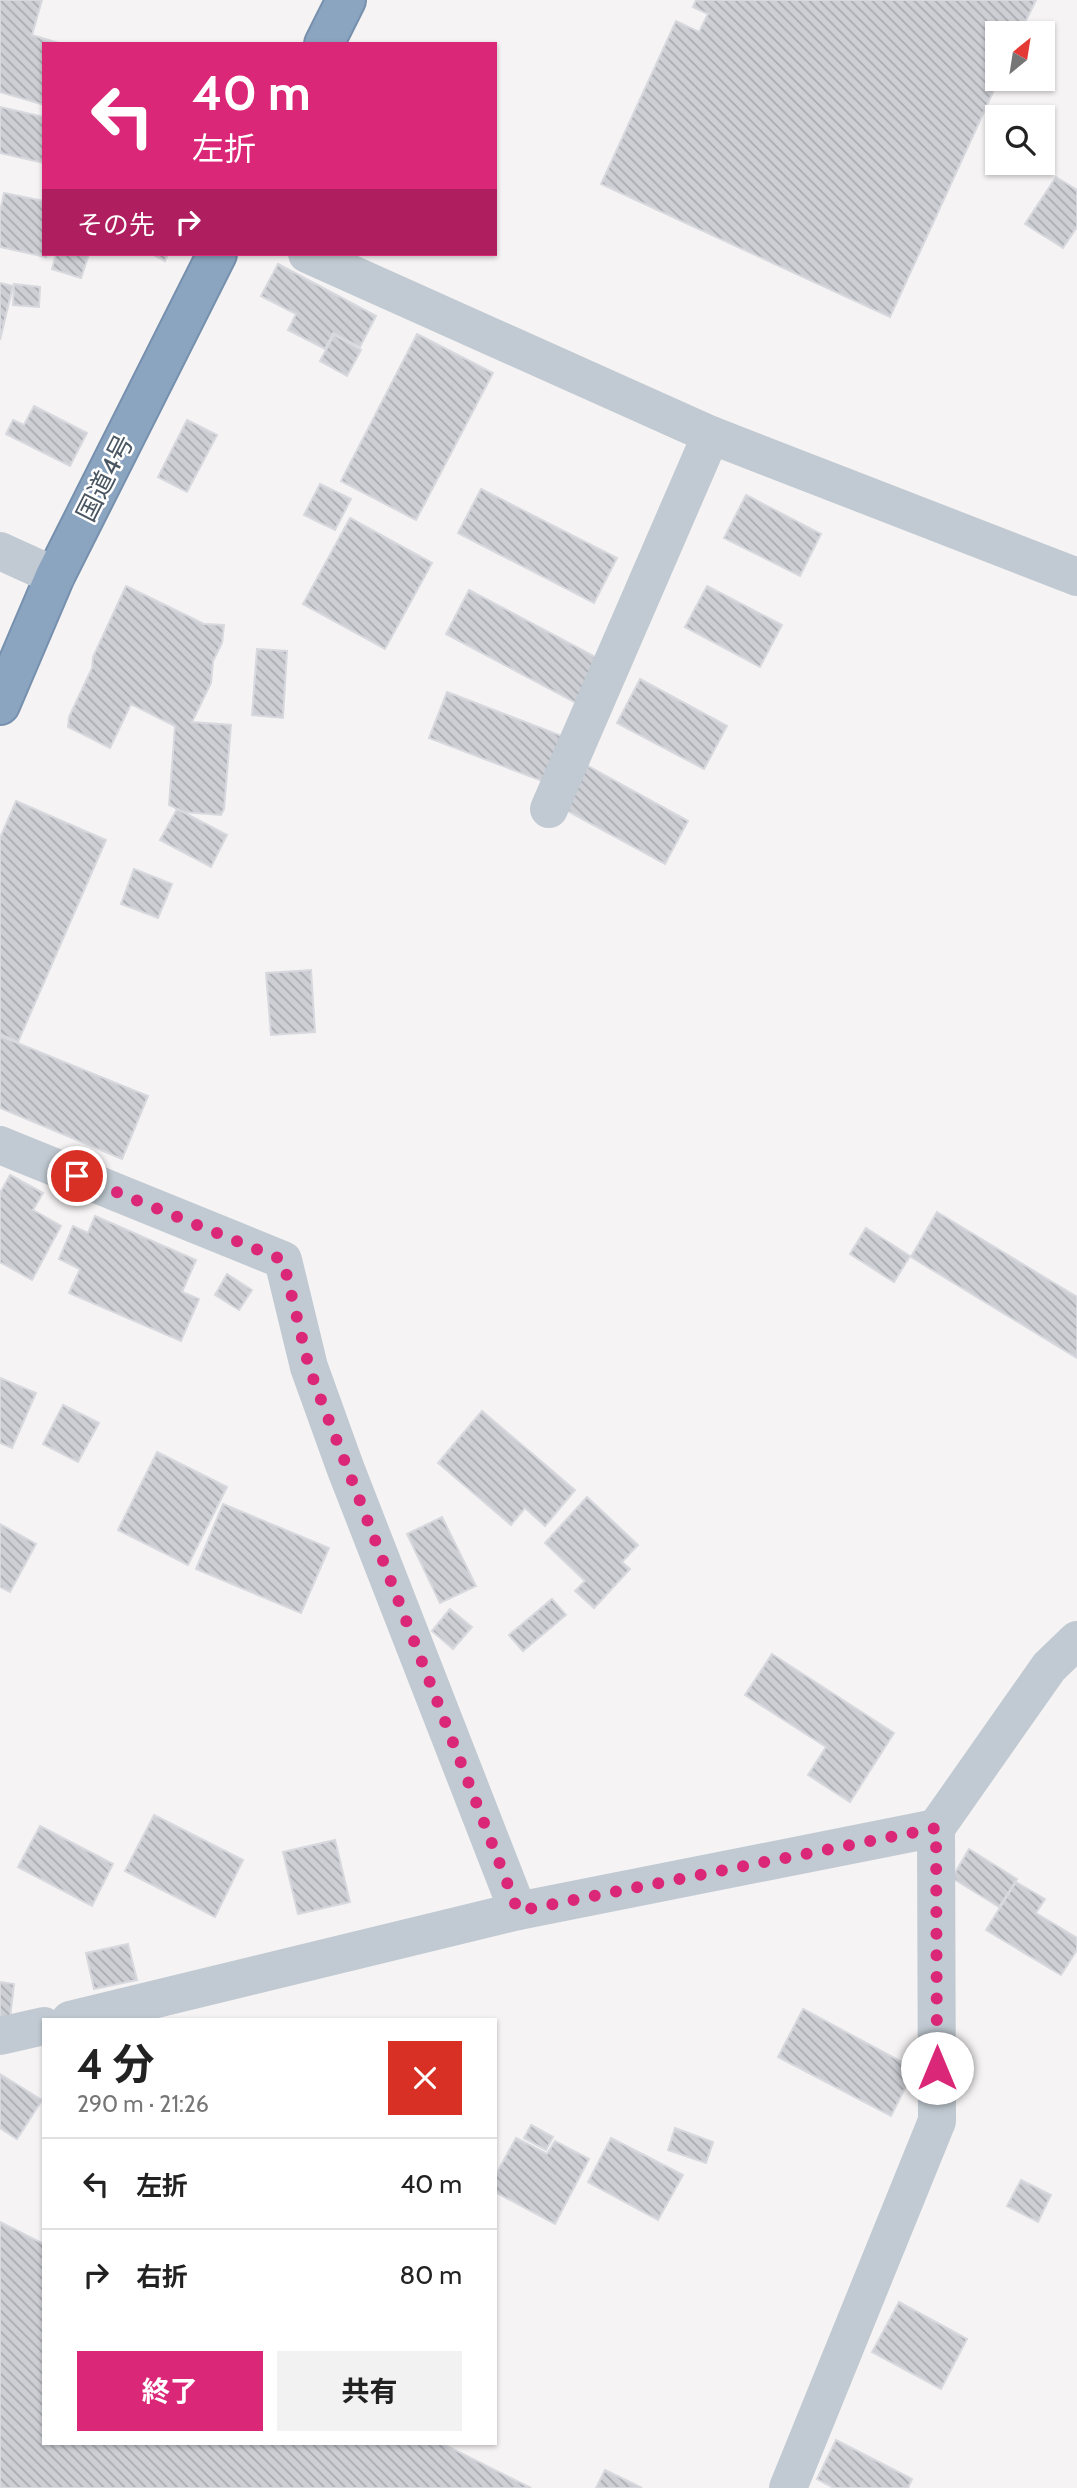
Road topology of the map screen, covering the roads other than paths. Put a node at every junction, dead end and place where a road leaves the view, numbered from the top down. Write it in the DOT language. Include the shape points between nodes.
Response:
graph roads {
  1 [pos="346,0"];
  2 [pos="325,42"];
  3 [pos="217,256"];
  4 [pos="311,256"];
  5 [pos="711,435"];
  6 [pos="0,551"];
  7 [pos="55,576"];
  8 [pos="1077,577"];
  9 [pos="0,705"];
  10 [pos="548,808"];
  11 [pos="0,1145"];
  12 [pos="1077,1640"];
  13 [pos="936,1828"];
  14 [pos="518,1911"];
  15 [pos="78,2018"];
  16 [pos="42,2026"];
  17 [pos="0,2036"];
  18 [pos="789,2488"];
  1 -- 2 [label="highway"];
  3 -- 7 [label="highway, 国道4号"];
  4 -- 5 [label="street"];
  5 -- 8 [label="street"];
  5 -- 10 [label="street"];
  6 -- 7 [label="street"];
  7 -- 9 [label="highway, 国道4号"];
  11 -- 14 [label="street" via="283,1260 318,1392"];
  12 -- 13 [label="street" via="1049,1667"];
  13 -- 14 [label="street"];
  13 -- 18 [label="street" via="937,2121"];
  14 -- 15 [label="street"];
  16 -- 17 [label="street"];
}
